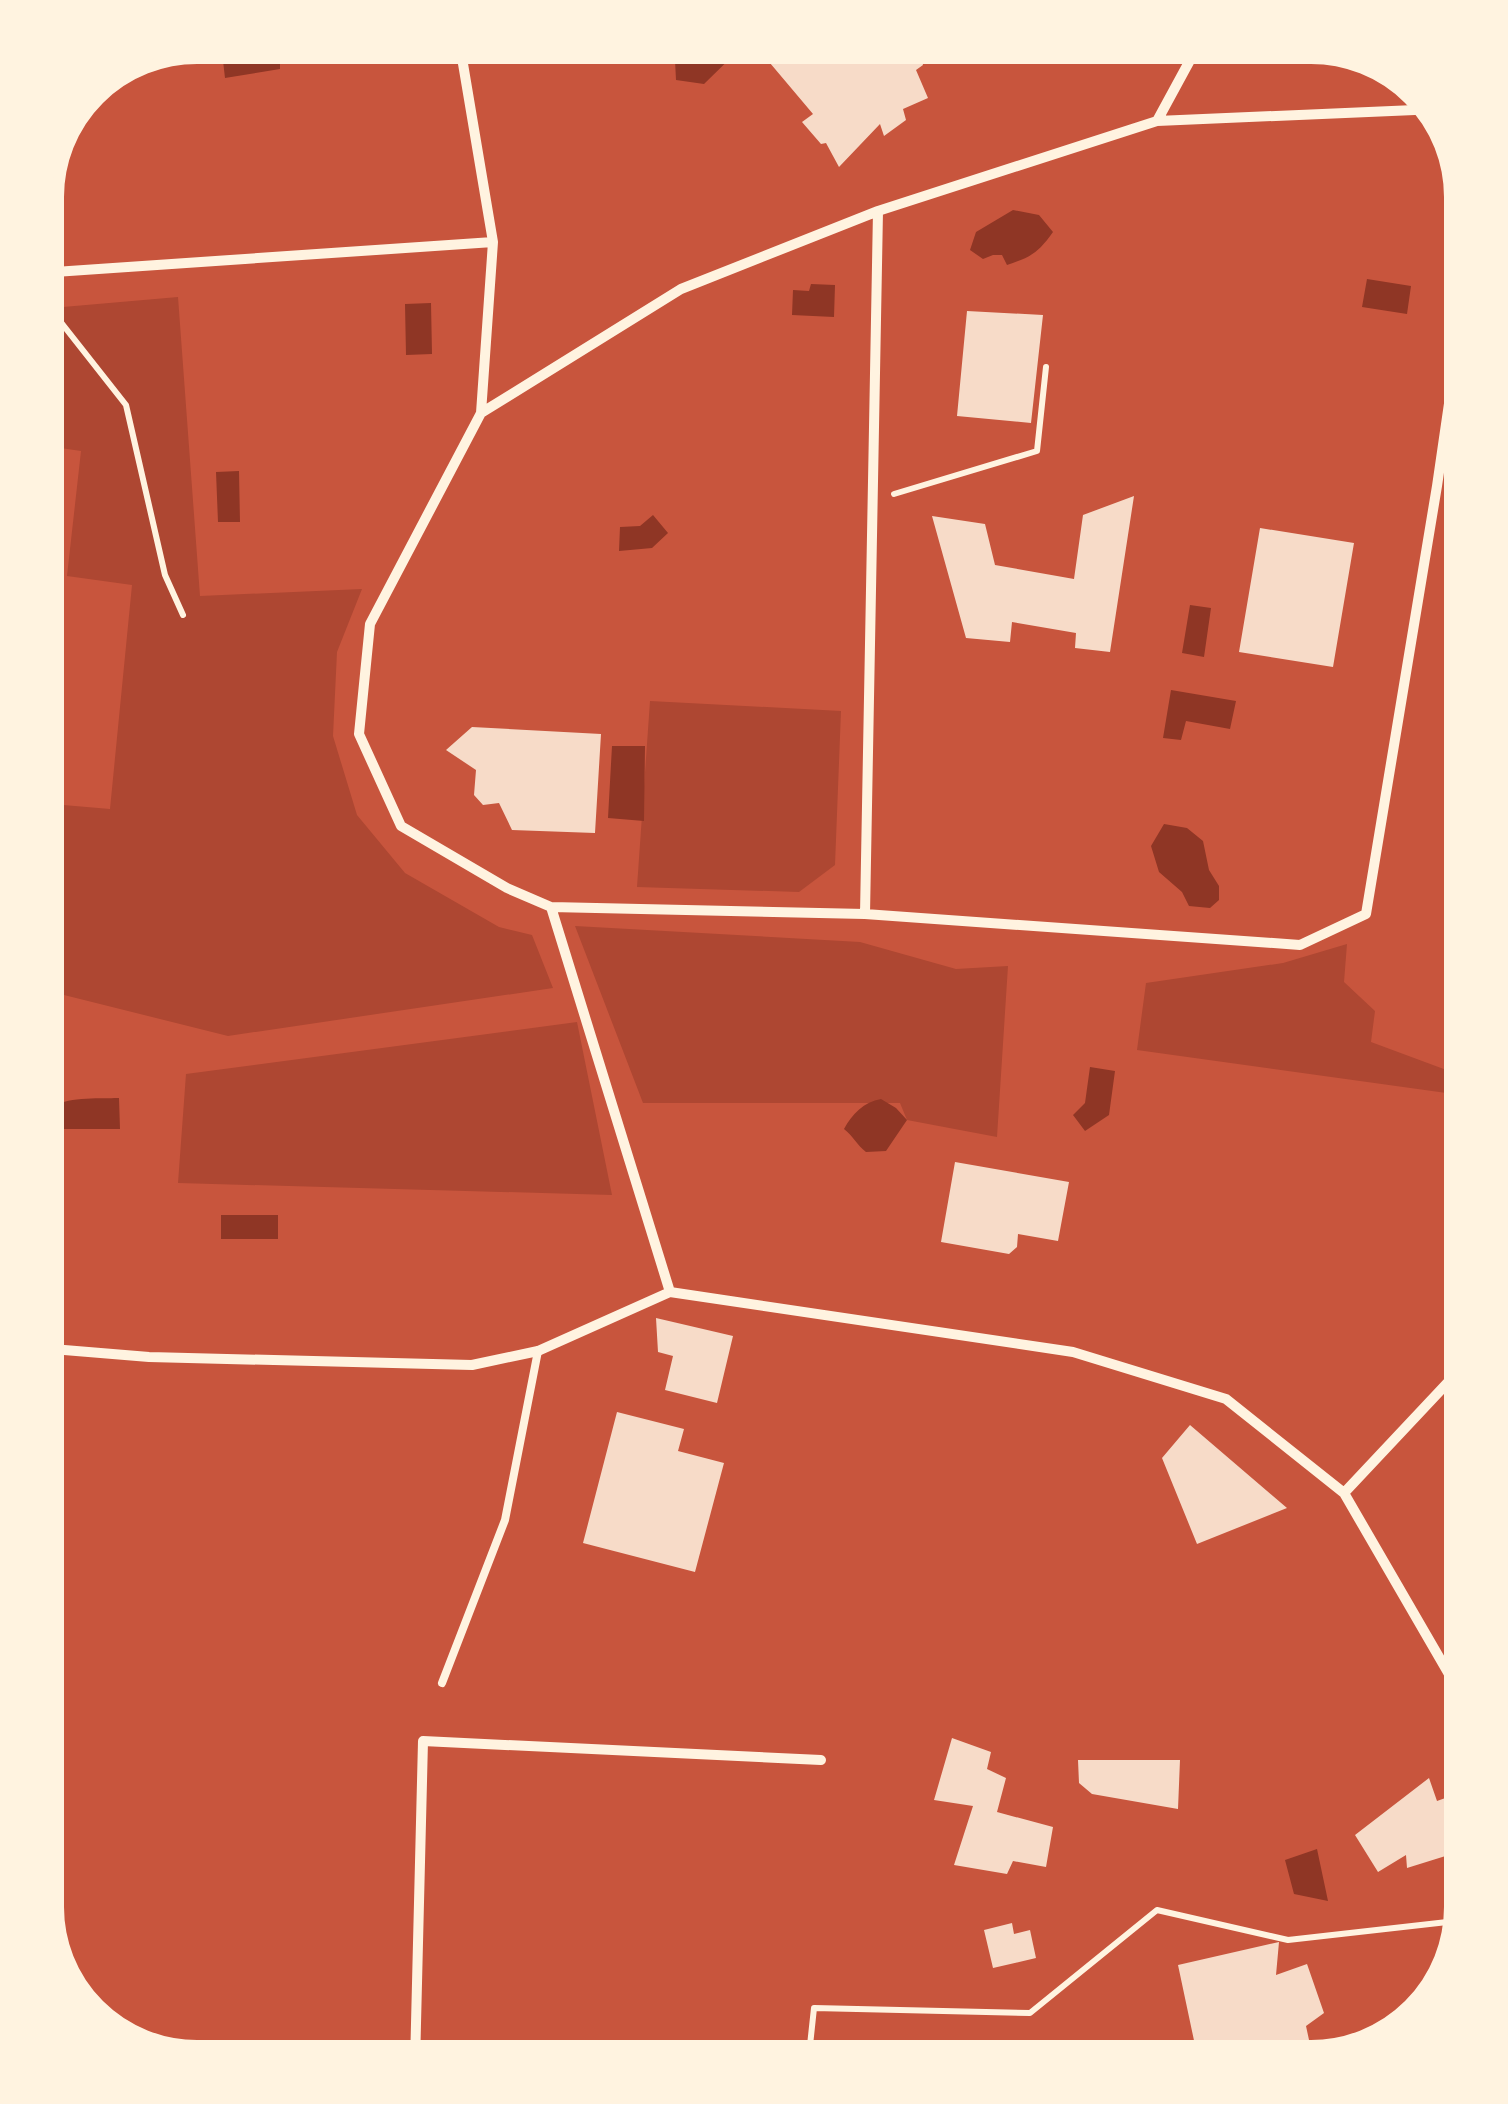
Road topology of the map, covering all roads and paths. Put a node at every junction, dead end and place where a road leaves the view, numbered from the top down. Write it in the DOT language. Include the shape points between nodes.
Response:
graph roads {
  1 [pos="463,57"];
  2 [pos="1191,58"];
  3 [pos="1420,110"];
  4 [pos="1157,120"];
  5 [pos="878,211"];
  6 [pos="493,242"];
  7 [pos="58,272"];
  8 [pos="58,319"];
  9 [pos="1046,367"];
  10 [pos="1450,397"];
  11 [pos="481,413"];
  12 [pos="873,500"];
  13 [pos="183,615"];
  14 [pos="552,907"];
  15 [pos="865,914"];
  16 [pos="670,1292"];
  17 [pos="58,1349"];
  18 [pos="538,1351"];
  19 [pos="1450,1380"];
  20 [pos="1344,1492"];
  21 [pos="1450,1677"];
  22 [pos="442,1683"];
  23 [pos="820,1760"];
  24 [pos="1449,1922"];
  25 [pos="415,2046"];
  26 [pos="810,2046"];
  1 -- 6 [label="street"];
  2 -- 4 [label="street"];
  3 -- 4 [label="street"];
  4 -- 5 [label="street"];
  5 -- 11 [label="street" via="681,289"];
  5 -- 12 [label="street"];
  6 -- 7 [label="street"];
  6 -- 11 [label="street"];
  8 -- 13 [label="path" via="126,405 164,575"];
  9 -- 12 [label="path" via="1038,451"];
  10 -- 15 [label="street" via="1366,914 1300,946"];
  11 -- 14 [label="street" via="370,624 359,734 401,826"];
  12 -- 15 [label="street"];
  14 -- 15 [label="street"];
  14 -- 16 [label="street"];
  16 -- 18 [label="street"];
  16 -- 20 [label="street" via="1073,1352 1226,1399"];
  17 -- 18 [label="street" via="472,1365"];
  18 -- 22 [label="lane" via="504,1520"];
  19 -- 20 [label="street"];
  20 -- 21 [label="street"];
  23 -- 25 [label="street" via="423,1741"];
  24 -- 26 [label="path" via="1288,1940 1157,1910 1030,2013 814,2008"];
}
